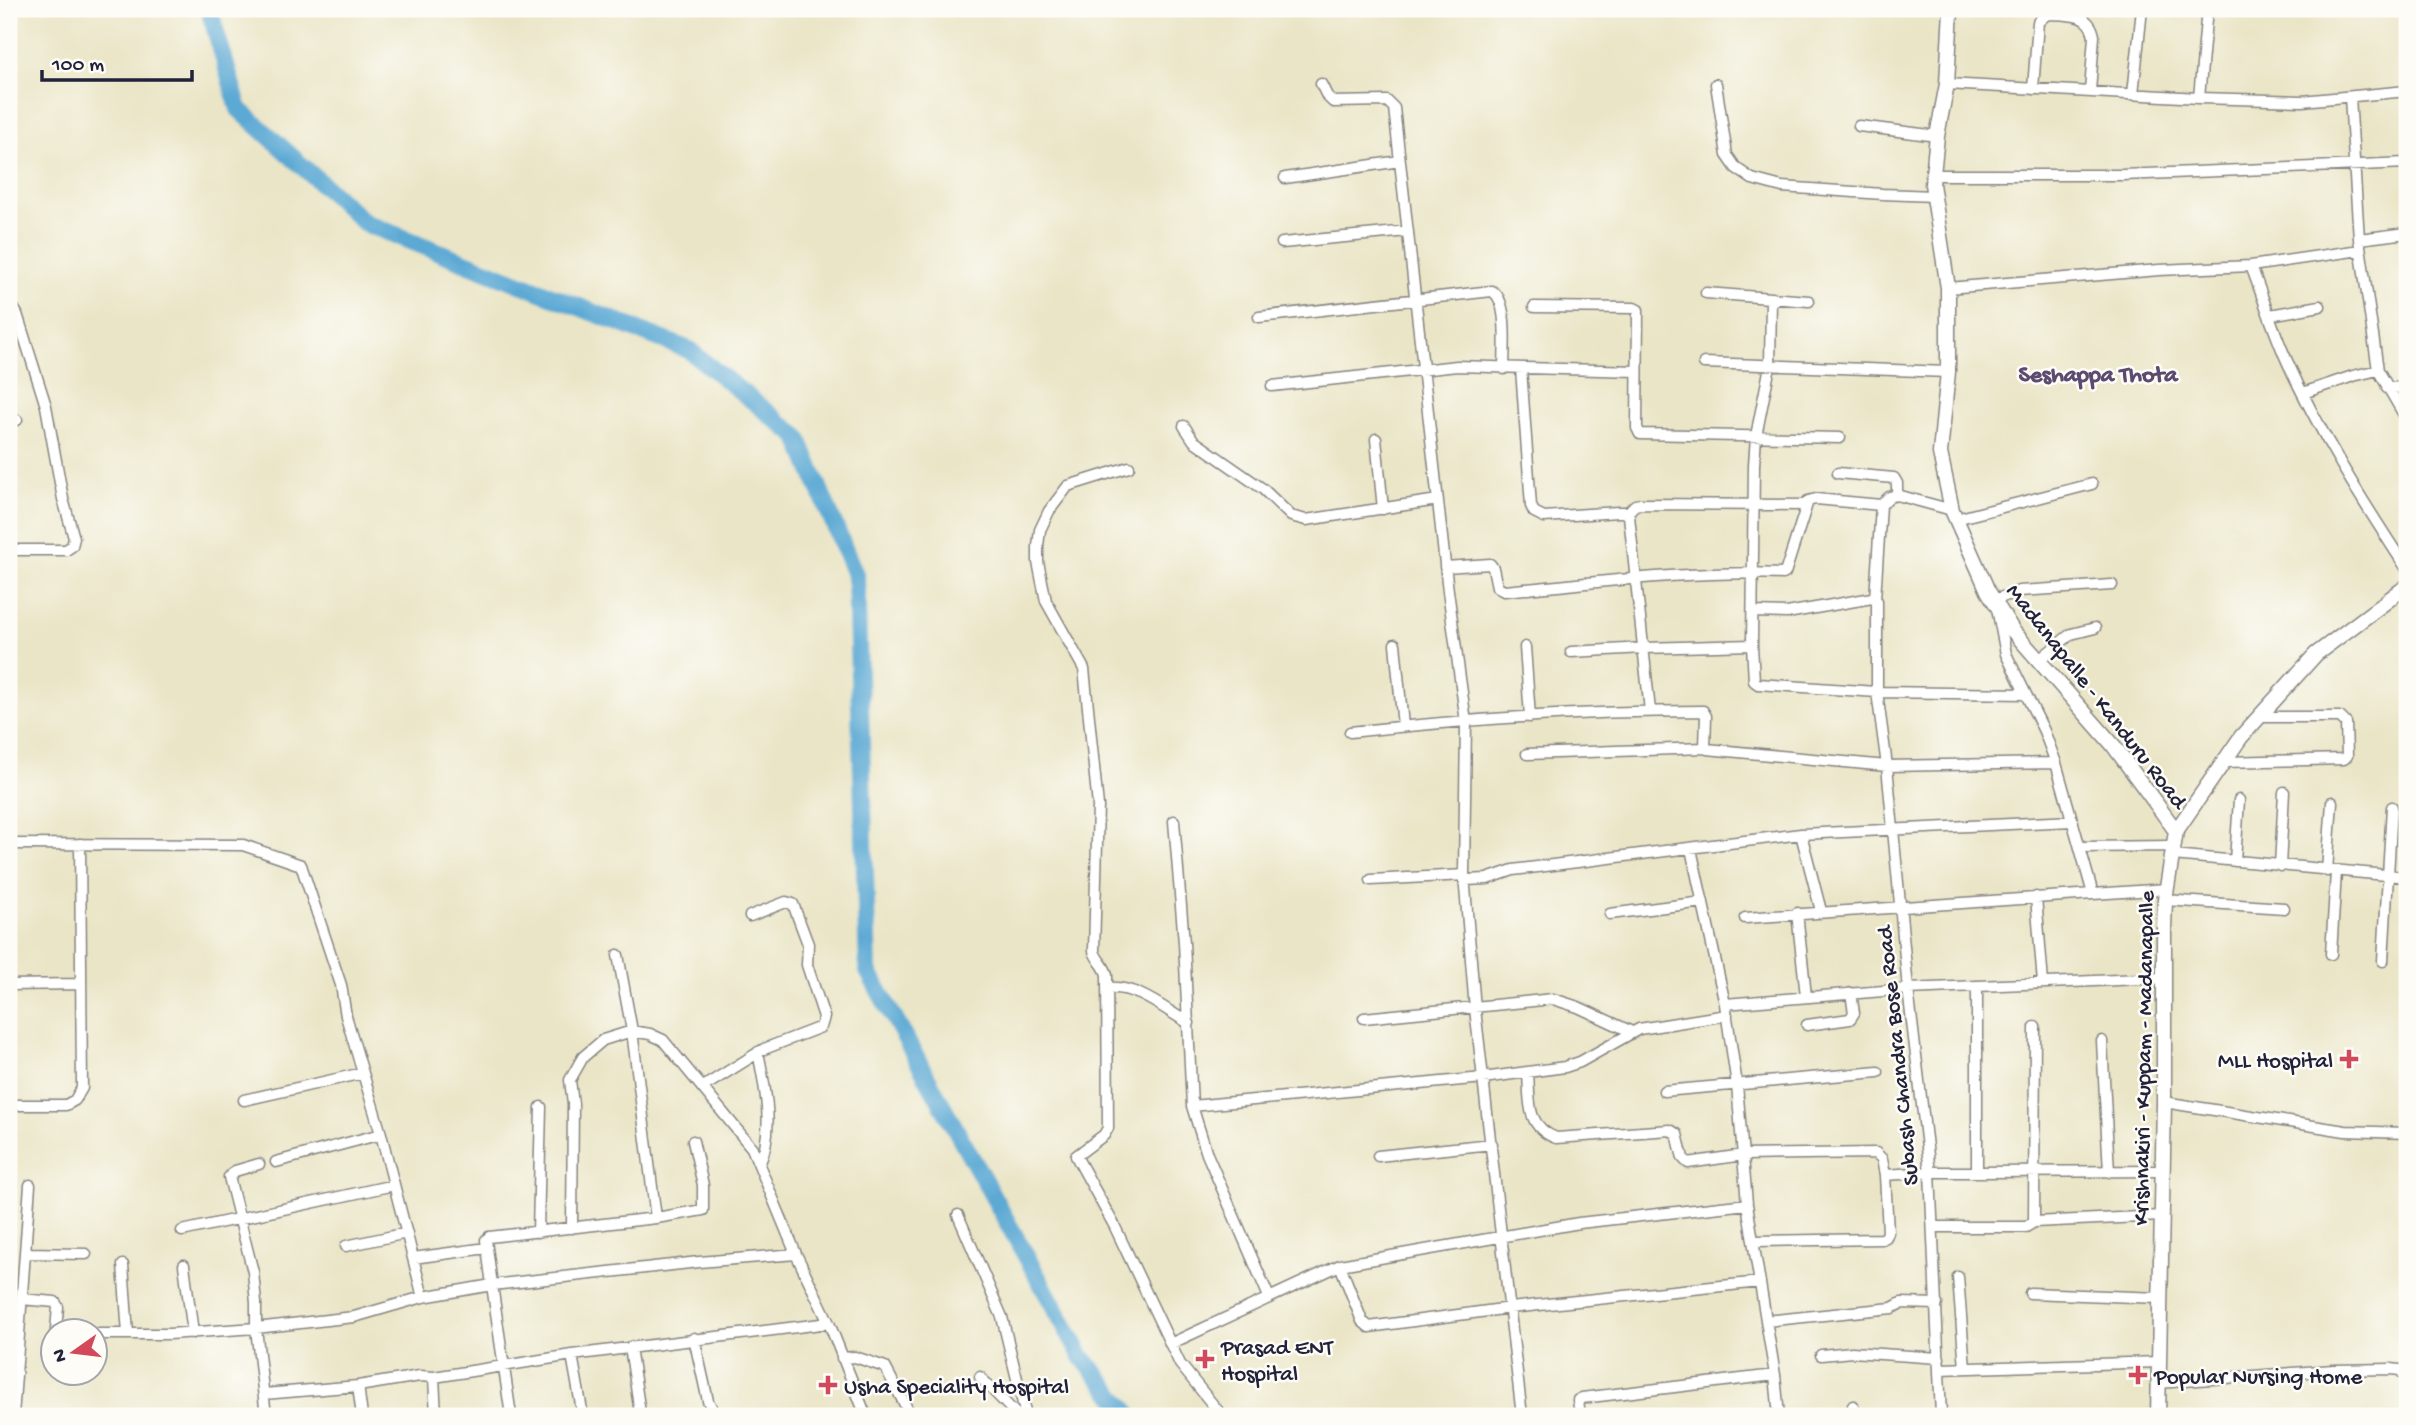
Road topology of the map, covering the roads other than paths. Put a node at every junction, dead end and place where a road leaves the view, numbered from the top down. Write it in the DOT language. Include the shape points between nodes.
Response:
graph roads {
  1 [pos="1951,9"];
  2 [pos="2094,9"];
  3 [pos="2142,9"];
  4 [pos="2207,9"];
  5 [pos="2087,20"];
  6 [pos="1321,84"];
  7 [pos="1716,84"];
  8 [pos="1947,84"];
  9 [pos="2033,89"];
  10 [pos="2407,91"];
  11 [pos="2090,92"];
  12 [pos="2133,94"];
  13 [pos="2350,97"];
  14 [pos="2199,98"];
  15 [pos="1859,126"];
  16 [pos="1937,136"];
  17 [pos="1400,161"];
  18 [pos="2407,163"];
  19 [pos="2354,165"];
  20 [pos="1934,175"];
  21 [pos="1285,178"];
  22 [pos="1934,196"];
  23 [pos="1408,230"];
  24 [pos="2407,233"];
  25 [pos="1282,243"];
  26 [pos="2359,244"];
  27 [pos="2251,266"];
  28 [pos="1948,288"];
  29 [pos="1706,293"];
  30 [pos="1771,298"];
  31 [pos="1416,300"];
  32 [pos="9,301"];
  33 [pos="1809,301"];
  34 [pos="2320,306"];
  35 [pos="1534,307"];
  36 [pos="2270,315"];
  37 [pos="1259,317"];
  38 [pos="1704,363"];
  39 [pos="1770,366"];
  40 [pos="1424,368"];
  41 [pos="1504,369"];
  42 [pos="1521,369"];
  43 [pos="2378,370"];
  44 [pos="1637,371"];
  45 [pos="1948,372"];
  46 [pos="1272,386"];
  47 [pos="2407,387"];
  48 [pos="2387,388"];
  49 [pos="2303,393"];
  50 [pos="2407,420"];
  51 [pos="1184,426"];
  52 [pos="1756,436"];
  53 [pos="1840,438"];
  54 [pos="1376,439"];
  55 [pos="1129,467"];
  56 [pos="1838,473"];
  57 [pos="2092,484"];
  58 [pos="1897,495"];
  59 [pos="1438,500"];
  60 [pos="1805,505"];
  61 [pos="1881,505"];
  62 [pos="1754,506"];
  63 [pos="1382,509"];
  64 [pos="1628,513"];
  65 [pos="1954,514"];
  66 [pos="9,550"];
  67 [pos="1445,567"];
  68 [pos="2407,569"];
  69 [pos="1754,573"];
  70 [pos="1636,580"];
  71 [pos="2112,585"];
  72 [pos="2407,586"];
  73 [pos="1875,598"];
  74 [pos="1995,602"];
  75 [pos="1753,612"];
  76 [pos="2095,628"];
  77 [pos="1395,644"];
  78 [pos="1752,645"];
  79 [pos="1525,647"];
  80 [pos="1644,648"];
  81 [pos="1572,652"];
  82 [pos="2039,660"];
  83 [pos="1877,692"];
  84 [pos="2025,694"];
  85 [pos="1650,711"];
  86 [pos="1530,717"];
  87 [pos="2259,717"];
  88 [pos="1466,722"];
  89 [pos="1403,726"];
  90 [pos="1350,733"];
  91 [pos="1705,748"];
  92 [pos="1527,754"];
  93 [pos="2223,762"];
  94 [pos="2056,763"];
  95 [pos="1887,765"];
  96 [pos="2284,792"];
  97 [pos="2239,800"];
  98 [pos="2332,802"];
  99 [pos="2392,807"];
  100 [pos="1174,821"];
  101 [pos="2074,821"];
  102 [pos="1894,828"];
  103 [pos="1801,834"];
  104 [pos="9,844"];
  105 [pos="80,844"];
  106 [pos="2174,844"];
  107 [pos="2080,847"];
  108 [pos="1691,849"];
  109 [pos="2235,861"];
  110 [pos="2280,866"];
  111 [pos="2332,872"];
  112 [pos="2389,876"];
  113 [pos="2407,877"];
  114 [pos="1464,878"];
  115 [pos="1371,880"];
  116 [pos="2093,894"];
  117 [pos="2166,895"];
  118 [pos="2036,897"];
  119 [pos="1703,902"];
  120 [pos="1901,906"];
  121 [pos="2284,908"];
  122 [pos="1821,911"];
  123 [pos="1797,913"];
  124 [pos="1610,914"];
  125 [pos="750,916"];
  126 [pos="1745,918"];
  127 [pos="2332,954"];
  128 [pos="618,955"];
  129 [pos="2383,961"];
  130 [pos="2164,978"];
  131 [pos="2043,983"];
  132 [pos="81,984"];
  133 [pos="9,985"];
  134 [pos="1977,986"];
  135 [pos="1108,988"];
  136 [pos="1908,989"];
  137 [pos="1851,993"];
  138 [pos="1806,996"];
  139 [pos="1475,1009"];
  140 [pos="1726,1010"];
  141 [pos="1364,1018"];
  142 [pos="1189,1023"];
  143 [pos="1807,1025"];
  144 [pos="2035,1027"];
  145 [pos="632,1031"];
  146 [pos="1632,1031"];
  147 [pos="2102,1041"];
  148 [pos="758,1052"];
  149 [pos="1528,1072"];
  150 [pos="1878,1072"];
  151 [pos="363,1073"];
  152 [pos="1483,1078"];
  153 [pos="1737,1086"];
  154 [pos="703,1087"];
  155 [pos="1664,1091"];
  156 [pos="244,1100"];
  157 [pos="2164,1102"];
  158 [pos="9,1105"];
  159 [pos="1192,1105"];
  160 [pos="541,1107"];
  161 [pos="2407,1133"];
  162 [pos="381,1134"];
  163 [pos="693,1142"];
  164 [pos="1492,1144"];
  165 [pos="1378,1156"];
  166 [pos="1743,1156"];
  167 [pos="276,1162"];
  168 [pos="259,1164"];
  169 [pos="759,1165"];
  170 [pos="2035,1170"];
  171 [pos="2162,1171"];
  172 [pos="1930,1172"];
  173 [pos="1977,1172"];
  174 [pos="2109,1172"];
  175 [pos="1885,1175"];
  176 [pos="30,1185"];
  177 [pos="394,1185"];
  178 [pos="1747,1204"];
  179 [pos="958,1216"];
  180 [pos="2162,1216"];
  181 [pos="656,1218"];
  182 [pos="240,1219"];
  183 [pos="2034,1222"];
  184 [pos="1933,1227"];
  185 [pos="572,1228"];
  186 [pos="182,1231"];
  187 [pos="538,1232"];
  188 [pos="407,1233"];
  189 [pos="1502,1236"];
  190 [pos="1753,1241"];
  191 [pos="346,1246"];
  192 [pos="487,1248"];
  193 [pos="25,1253"];
  194 [pos="86,1254"];
  195 [pos="796,1254"];
  196 [pos="413,1258"];
  197 [pos="123,1265"];
  198 [pos="184,1265"];
  199 [pos="1340,1265"];
  200 [pos="1958,1277"];
  201 [pos="1760,1282"];
  202 [pos="492,1285"];
  203 [pos="2030,1293"];
  204 [pos="423,1297"];
  205 [pos="1269,1297"];
  206 [pos="2160,1298"];
  207 [pos="21,1299"];
  208 [pos="1937,1304"];
  209 [pos="1510,1308"];
  210 [pos="57,1316"];
  211 [pos="1766,1321"];
  212 [pos="829,1323"];
  213 [pos="256,1328"];
  214 [pos="193,1333"];
  215 [pos="108,1334"];
  216 [pos="128,1334"];
  217 [pos="694,1338"];
  218 [pos="1170,1343"];
  219 [pos="630,1347"];
  220 [pos="572,1355"];
  221 [pos="1821,1355"];
  222 [pos="842,1357"];
  223 [pos="2159,1362"];
  224 [pos="1940,1364"];
  225 [pos="504,1367"];
  226 [pos="1965,1368"];
  227 [pos="1775,1375"];
  228 [pos="435,1377"];
  229 [pos="980,1377"];
  230 [pos="2407,1378"];
  231 [pos="2158,1383"];
  232 [pos="358,1386"];
  233 [pos="264,1394"];
  234 [pos="640,1413"];
  235 [pos="13,1416"];
  236 [pos="266,1416"];
  237 [pos="362,1416"];
  238 [pos="436,1416"];
  239 [pos="512,1416"];
  240 [pos="583,1416"];
  241 [pos="716,1416"];
  242 [pos="866,1416"];
  243 [pos="911,1416"];
  244 [pos="1018,1416"];
  245 [pos="1026,1416"];
  246 [pos="1222,1416"];
  247 [pos="1522,1416"];
  248 [pos="1580,1416"];
  249 [pos="1779,1416"];
  250 [pos="1941,1416"];
  251 [pos="2158,1416"];
  1 -- 8 [label="main road, Madanapalle - Kanduru Road"];
  2 -- 5 [label="street"];
  3 -- 12 [label="street"];
  4 -- 14 [label="street"];
  5 -- 9 [label="street" via="2047,14 2038,22"];
  5 -- 11 [label="street" via="2094,36"];
  6 -- 17 [label="street" via="1333,102 1391,103"];
  7 -- 22 [label="street" via="1727,155 1752,179 1782,187"];
  8 -- 9 [label="street"];
  8 -- 16 [label="main road, Madanapalle - Kanduru Road"];
  9 -- 11 [label="street"];
  10 -- 13 [label="street"];
  11 -- 12 [label="street"];
  12 -- 14 [label="street"];
  13 -- 14 [label="street" via="2302,101"];
  13 -- 19 [label="street"];
  15 -- 16 [label="street"];
  16 -- 20 [label="main road, Madanapalle - Kanduru Road"];
  17 -- 21 [label="street"];
  17 -- 23 [label="street"];
  18 -- 19 [label="street"];
  19 -- 20 [label="street" via="2123,175"];
  19 -- 26 [label="street"];
  20 -- 22 [label="main road, Madanapalle - Kanduru Road"];
  22 -- 28 [label="main road, Madanapalle - Kanduru Road"];
  23 -- 25 [label="street"];
  23 -- 31 [label="street"];
  24 -- 26 [label="street"];
  26 -- 27 [label="street"];
  26 -- 43 [label="street"];
  27 -- 28 [label="street"];
  27 -- 36 [label="street"];
  28 -- 45 [label="main road, Madanapalle - Kanduru Road"];
  29 -- 30 [label="street"];
  30 -- 33 [label="street"];
  30 -- 39 [label="street"];
  31 -- 37 [label="street"];
  31 -- 40 [label="street"];
  31 -- 41 [label="street" via="1496,293 1503,309"];
  32 -- 66 [label="street" via="46,406 74,538 66,550"];
  34 -- 36 [label="street"];
  35 -- 44 [label="street" via="1636,309"];
  36 -- 49 [label="street"];
  38 -- 39 [label="street"];
  39 -- 45 [label="street"];
  39 -- 52 [label="street"];
  40 -- 41 [label="street"];
  40 -- 46 [label="street"];
  40 -- 59 [label="street"];
  41 -- 42 [label="street"];
  42 -- 44 [label="street"];
  42 -- 64 [label="street" via="1534,512 1544,517"];
  43 -- 48 [label="street"];
  43 -- 49 [label="street"];
  44 -- 52 [label="street" via="1640,433"];
  45 -- 65 [label="main road, Madanapalle - Kanduru Road" via="1940,453"];
  47 -- 48 [label="street"];
  48 -- 50 [label="street"];
  49 -- 68 [label="street" via="2347,477"];
  51 -- 63 [label="street" via="1194,441 1298,519"];
  52 -- 53 [label="street"];
  52 -- 62 [label="street"];
  54 -- 63 [label="street"];
  55 -- 135 [label="street" via="1068,486 1049,511 1038,546 1046,601 1084,669 1098,806 1094,951 1105,967"];
  56 -- 58 [label="street" via="1894,478"];
  57 -- 65 [label="street"];
  58 -- 61 [label="street"];
  58 -- 65 [label="street"];
  59 -- 63 [label="street"];
  59 -- 67 [label="street"];
  60 -- 61 [label="street" via="1816,499"];
  60 -- 62 [label="street"];
  60 -- 69 [label="street" via="1785,573"];
  61 -- 73 [label="street, Subash Chandra Bose Road"];
  62 -- 64 [label="street" via="1640,504"];
  62 -- 69 [label="street"];
  64 -- 70 [label="street"];
  65 -- 74 [label="main road, Madanapalle - Kanduru Road"];
  67 -- 70 [label="street" via="1490,564 1497,587 1504,591"];
  67 -- 88 [label="street"];
  69 -- 70 [label="street"];
  69 -- 75 [label="street"];
  70 -- 80 [label="street"];
  71 -- 74 [label="street" via="2019,591"];
  72 -- 87 [label="main road, Krishnakiri - Kuppam - Madanapalle" via="2316,654"];
  73 -- 75 [label="street" via="1795,612"];
  73 -- 83 [label="street, Subash Chandra Bose Road"];
  74 -- 82 [label="main road, Madanapalle - Kanduru Road"];
  74 -- 84 [label="street" via="2006,654"];
  75 -- 78 [label="street"];
  76 -- 82 [label="street" via="2071,634"];
  77 -- 89 [label="street"];
  78 -- 80 [label="street"];
  78 -- 83 [label="street" via="1753,678 1758,684"];
  79 -- 86 [label="street"];
  80 -- 81 [label="street"];
  80 -- 85 [label="street"];
  82 -- 106 [label="main road, Madanapalle - Kanduru Road" via="2113,745"];
  83 -- 84 [label="street"];
  83 -- 95 [label="street, Subash Chandra Bose Road"];
  84 -- 94 [label="street"];
  85 -- 86 [label="street"];
  85 -- 91 [label="street" via="1703,711"];
  86 -- 88 [label="street"];
  87 -- 93 [label="main road, Krishnakiri - Kuppam - Madanapalle"];
  87 -- 93 [label="street" via="2340,717 2346,723 2348,754 2344,759"];
  88 -- 89 [label="street"];
  88 -- 114 [label="street"];
  89 -- 90 [label="street"];
  91 -- 92 [label="street"];
  91 -- 95 [label="street"];
  93 -- 106 [label="main road, Krishnakiri - Kuppam - Madanapalle"];
  94 -- 95 [label="street"];
  94 -- 101 [label="street"];
  95 -- 102 [label="street, Subash Chandra Bose Road"];
  96 -- 110 [label="street"];
  97 -- 109 [label="street"];
  98 -- 111 [label="street"];
  99 -- 112 [label="street"];
  100 -- 142 [label="street"];
  101 -- 102 [label="street"];
  101 -- 107 [label="street"];
  102 -- 103 [label="street"];
  102 -- 120 [label="street, Subash Chandra Bose Road"];
  103 -- 108 [label="street"];
  103 -- 122 [label="street"];
  104 -- 105 [label="street"];
  105 -- 132 [label="street"];
  105 -- 151 [label="street" via="243,845 301,865 341,985"];
  106 -- 107 [label="street"];
  106 -- 109 [label="street"];
  106 -- 117 [label="main road, Krishnakiri - Kuppam - Madanapalle"];
  107 -- 116 [label="street"];
  108 -- 114 [label="street" via="1513,870 1487,879"];
  108 -- 119 [label="street"];
  109 -- 110 [label="street"];
  110 -- 111 [label="street"];
  111 -- 112 [label="street"];
  111 -- 127 [label="street"];
  112 -- 113 [label="street"];
  112 -- 129 [label="street"];
  114 -- 115 [label="street"];
  114 -- 139 [label="street"];
  116 -- 117 [label="street"];
  116 -- 118 [label="street"];
  117 -- 121 [label="street"];
  117 -- 130 [label="main road, Krishnakiri - Kuppam - Madanapalle"];
  118 -- 120 [label="street"];
  118 -- 131 [label="street"];
  119 -- 124 [label="street"];
  119 -- 140 [label="street"];
  120 -- 122 [label="street"];
  120 -- 136 [label="street, Subash Chandra Bose Road"];
  122 -- 123 [label="street"];
  123 -- 126 [label="street"];
  123 -- 138 [label="street"];
  125 -- 148 [label="street" via="786,902 793,904 808,944 807,965 824,1017 821,1027"];
  128 -- 145 [label="street"];
  130 -- 131 [label="street"];
  130 -- 157 [label="main road, Krishnakiri - Kuppam - Madanapalle"];
  131 -- 134 [label="street"];
  132 -- 133 [label="street"];
  132 -- 158 [label="street" via="82,1088 75,1100 66,1105"];
  134 -- 136 [label="street"];
  134 -- 173 [label="street"];
  135 -- 142 [label="street" via="1131,990"];
  135 -- 218 [label="street" via="1108,1128 1076,1156"];
  136 -- 137 [label="street"];
  136 -- 172 [label="street, Subash Chandra Bose Road"];
  137 -- 138 [label="street"];
  137 -- 143 [label="street" via="1854,1013 1850,1019"];
  138 -- 140 [label="street"];
  139 -- 141 [label="street"];
  139 -- 146 [label="street" via="1553,999"];
  139 -- 152 [label="street"];
  140 -- 146 [label="street"];
  140 -- 153 [label="street"];
  142 -- 159 [label="street"];
  144 -- 170 [label="street"];
  145 -- 154 [label="street" via="663,1040"];
  145 -- 181 [label="street"];
  145 -- 185 [label="street" via="596,1044 570,1080"];
  146 -- 149 [label="street" via="1580,1062"];
  147 -- 174 [label="street"];
  148 -- 154 [label="street"];
  148 -- 169 [label="street" via="767,1128"];
  149 -- 152 [label="street"];
  149 -- 166 [label="street" via="1532,1116 1545,1134 1566,1138 1670,1130 1677,1134 1685,1162"];
  150 -- 153 [label="street"];
  151 -- 156 [label="street"];
  151 -- 162 [label="street"];
  152 -- 159 [label="street"];
  152 -- 164 [label="street"];
  153 -- 155 [label="street"];
  153 -- 166 [label="street"];
  154 -- 169 [label="street" via="752,1148"];
  157 -- 161 [label="street" via="2345,1131"];
  157 -- 171 [label="main road, Krishnakiri - Kuppam - Madanapalle"];
  159 -- 205 [label="street" via="1207,1154"];
  160 -- 187 [label="street"];
  162 -- 167 [label="street"];
  162 -- 177 [label="street"];
  163 -- 181 [label="street" via="704,1210"];
  164 -- 165 [label="street"];
  164 -- 189 [label="street"];
  166 -- 175 [label="street" via="1876,1153"];
  166 -- 178 [label="street"];
  168 -- 182 [label="street" via="229,1177"];
  169 -- 195 [label="street"];
  170 -- 173 [label="street"];
  170 -- 174 [label="street"];
  170 -- 183 [label="street"];
  171 -- 174 [label="street"];
  171 -- 180 [label="main road, Krishnakiri - Kuppam - Madanapalle"];
  172 -- 173 [label="street"];
  172 -- 175 [label="street"];
  172 -- 184 [label="street, Subash Chandra Bose Road"];
  175 -- 190 [label="street" via="1886,1237"];
  176 -- 193 [label="street"];
  177 -- 182 [label="street"];
  177 -- 188 [label="street"];
  178 -- 189 [label="street"];
  178 -- 190 [label="street"];
  179 -- 245 [label="street" via="1002,1317"];
  180 -- 183 [label="street"];
  180 -- 206 [label="main road, Krishnakiri - Kuppam - Madanapalle"];
  181 -- 185 [label="street"];
  182 -- 186 [label="street"];
  182 -- 213 [label="street" via="253,1272"];
  183 -- 184 [label="street" via="2026,1227"];
  184 -- 208 [label="street, Subash Chandra Bose Road"];
  185 -- 187 [label="street"];
  187 -- 192 [label="street" via="489,1237"];
  188 -- 191 [label="street"];
  188 -- 196 [label="street"];
  189 -- 199 [label="street"];
  189 -- 209 [label="street"];
  190 -- 201 [label="street"];
  192 -- 196 [label="street"];
  192 -- 202 [label="street"];
  193 -- 194 [label="street"];
  193 -- 207 [label="street"];
  195 -- 202 [label="street"];
  195 -- 212 [label="street"];
  196 -- 204 [label="street"];
  197 -- 216 [label="street"];
  198 -- 214 [label="street"];
  199 -- 205 [label="street"];
  199 -- 209 [label="street" via="1362,1321 1369,1327"];
  200 -- 226 [label="street"];
  201 -- 209 [label="street"];
  201 -- 211 [label="street"];
  202 -- 204 [label="street"];
  202 -- 225 [label="street"];
  203 -- 206 [label="street"];
  204 -- 213 [label="street" via="354,1317"];
  205 -- 218 [label="street"];
  206 -- 223 [label="main road, Krishnakiri - Kuppam - Madanapalle"];
  207 -- 210 [label="street" via="55,1302"];
  207 -- 235 [label="street"];
  208 -- 211 [label="street" via="1901,1303 1892,1308"];
  208 -- 224 [label="street, Subash Chandra Bose Road"];
  209 -- 247 [label="street"];
  211 -- 227 [label="street"];
  212 -- 217 [label="street"];
  212 -- 222 [label="street"];
  213 -- 214 [label="street"];
  213 -- 233 [label="street"];
  214 -- 216 [label="street"];
  215 -- 216 [label="street"];
  217 -- 219 [label="street"];
  217 -- 241 [label="street" via="708,1401"];
  218 -- 246 [label="street" via="1180,1364"];
  219 -- 220 [label="street"];
  219 -- 234 [label="street"];
  220 -- 225 [label="street"];
  220 -- 240 [label="street"];
  221 -- 224 [label="street" via="1852,1352"];
  222 -- 242 [label="street"];
  222 -- 243 [label="street" via="885,1367"];
  223 -- 226 [label="street"];
  223 -- 231 [label="main road, Krishnakiri - Kuppam - Madanapalle"];
  224 -- 226 [label="street"];
  224 -- 250 [label="street, Subash Chandra Bose Road"];
  225 -- 228 [label="street"];
  225 -- 239 [label="street"];
  227 -- 248 [label="street" via="1582,1398 1578,1400"];
  227 -- 249 [label="street"];
  228 -- 232 [label="street"];
  228 -- 238 [label="street"];
  229 -- 244 [label="street"];
  230 -- 231 [label="street" via="2400,1370 2334,1370"];
  231 -- 251 [label="main road, Krishnakiri - Kuppam - Madanapalle"];
  232 -- 233 [label="street"];
  232 -- 237 [label="street"];
  233 -- 236 [label="street"];
}
